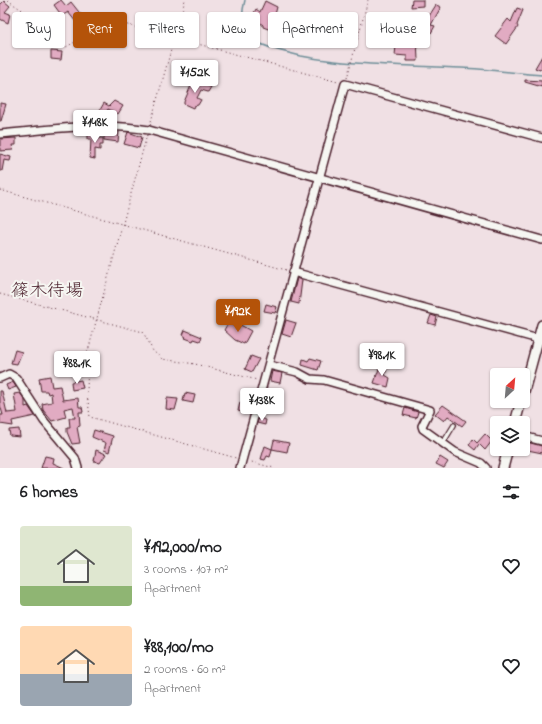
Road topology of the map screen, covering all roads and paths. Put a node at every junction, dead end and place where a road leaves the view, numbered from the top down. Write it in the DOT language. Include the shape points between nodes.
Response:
graph roads {
  1 [pos="8,0"];
  2 [pos="185,0"];
  3 [pos="368,0"];
  4 [pos="182,12"];
  5 [pos="135,27"];
  6 [pos="199,45"];
  7 [pos="171,48"];
  8 [pos="345,84"];
  9 [pos="149,130"];
  10 [pos="0,134"];
  11 [pos="542,138"];
  12 [pos="319,178"];
  13 [pos="0,190"];
  14 [pos="122,223"];
  15 [pos="542,240"];
  16 [pos="293,272"];
  17 [pos="0,294"];
  18 [pos="98,319"];
  19 [pos="542,325"];
  20 [pos="540,339"];
  21 [pos="269,365"];
  22 [pos="530,372"];
  23 [pos="0,378"];
  24 [pos="263,381"];
  25 [pos="454,425"];
  26 [pos="530,438"];
  27 [pos="542,441"];
  28 [pos="443,443"];
  29 [pos="506,456"];
  30 [pos="242,459"];
  31 [pos="78,468"];
  32 [pos="240,468"];
  33 [pos="274,468"];
  34 [pos="486,468"];
  35 [pos="503,468"];
  1 -- 5 [label="path" via="41,20 66,47 113,21"];
  2 -- 4 [label="path"];
  3 -- 8 [label="path"];
  6 -- 8 [label="path"];
  7 -- 9 [label="path"];
  8 -- 11 [label="street"];
  8 -- 12 [label="street"];
  9 -- 10 [label="street" via="127,126"];
  9 -- 12 [label="street"];
  9 -- 14 [label="path"];
  12 -- 15 [label="street"];
  12 -- 16 [label="street"];
  13 -- 14 [label="path"];
  14 -- 16 [label="path"];
  14 -- 18 [label="path"];
  16 -- 20 [label="street"];
  16 -- 21 [label="street"];
  17 -- 18 [label="path"];
  18 -- 24 [label="path" via="143,332 153,351 162,359 195,364"];
  18 -- 30 [label="path" via="88,351 87,393 90,417"];
  19 -- 20 [label="street"];
  20 -- 22 [label="street"];
  21 -- 24 [label="street"];
  21 -- 28 [label="street" via="297,372 310,379 324,380 430,410 423,429"];
  23 -- 31 [label="street" via="9,374 16,378 44,421 75,458"];
  24 -- 30 [label="street"];
  25 -- 28 [label="lane"];
  26 -- 27 [label="street"];
  28 -- 34 [label="street"];
  29 -- 35 [label="street"];
  30 -- 32 [label="street"];
  30 -- 33 [label="path"];
}
